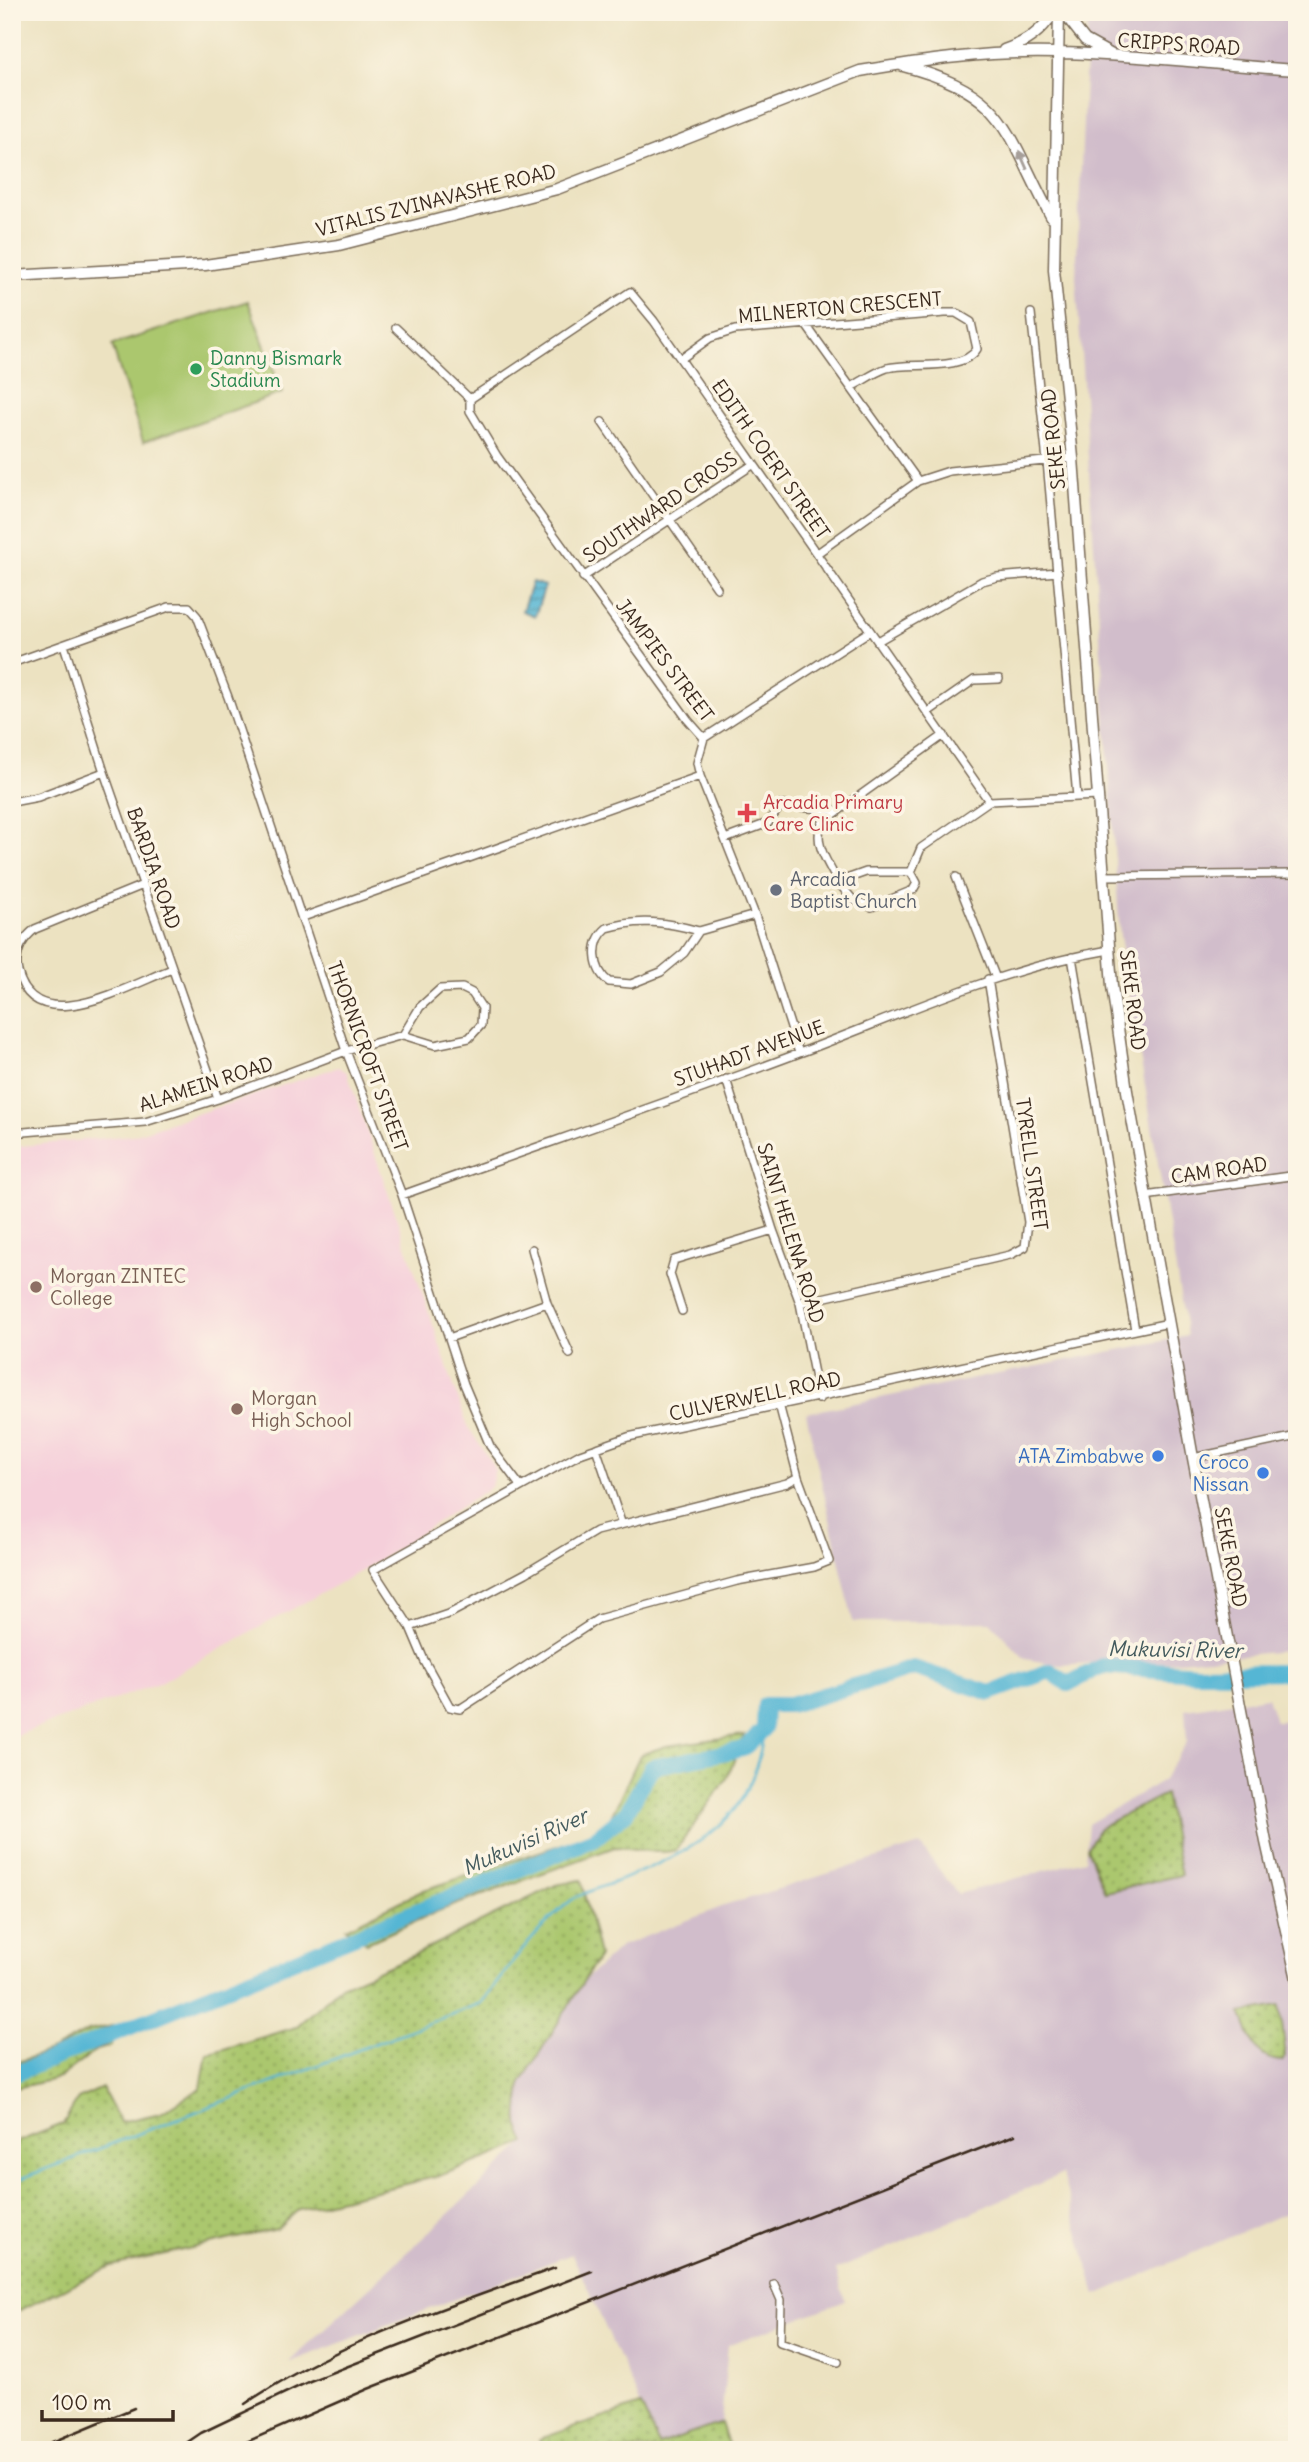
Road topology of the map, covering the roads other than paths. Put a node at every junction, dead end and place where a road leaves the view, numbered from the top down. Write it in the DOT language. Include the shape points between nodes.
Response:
graph roads {
  1 [pos="1059,12"];
  2 [pos="995,53"];
  3 [pos="1058,53"];
  4 [pos="1114,57"];
  5 [pos="897,65"];
  6 [pos="1297,70"];
  7 [pos="1053,221"];
  8 [pos="12,276"];
  9 [pos="1031,313"];
  10 [pos="806,326"];
  11 [pos="396,328"];
  12 [pos="681,359"];
  13 [pos="853,386"];
  14 [pos="472,397"];
  15 [pos="602,422"];
  16 [pos="1073,458"];
  17 [pos="1047,461"];
  18 [pos="754,464"];
  19 [pos="918,481"];
  20 [pos="669,519"];
  21 [pos="819,552"];
  22 [pos="1058,572"];
  23 [pos="583,577"];
  24 [pos="717,588"];
  25 [pos="870,631"];
  26 [pos="878,641"];
  27 [pos="64,645"];
  28 [pos="12,663"];
  29 [pos="999,679"];
  30 [pos="928,712"];
  31 [pos="944,735"];
  32 [pos="704,738"];
  33 [pos="104,772"];
  34 [pos="700,776"];
  35 [pos="1100,796"];
  36 [pos="1077,797"];
  37 [pos="989,801"];
  38 [pos="12,802"];
  39 [pos="839,811"];
  40 [pos="725,839"];
  41 [pos="911,872"];
  42 [pos="1297,874"];
  43 [pos="1104,876"];
  44 [pos="956,877"];
  45 [pos="838,882"];
  46 [pos="143,885"];
  47 [pos="755,915"];
  48 [pos="303,917"];
  49 [pos="699,932"];
  50 [pos="1109,950"];
  51 [pos="1072,957"];
  52 [pos="172,969"];
  53 [pos="991,978"];
  54 [pos="403,1035"];
  55 [pos="346,1051"];
  56 [pos="799,1053"];
  57 [pos="726,1079"];
  58 [pos="218,1099"];
  59 [pos="12,1133"];
  60 [pos="1297,1175"];
  61 [pos="402,1195"];
  62 [pos="1145,1196"];
  63 [pos="773,1230"];
  64 [pos="532,1249"];
  65 [pos="547,1303"];
  66 [pos="800,1303"];
  67 [pos="682,1311"];
  68 [pos="1169,1323"];
  69 [pos="1135,1330"];
  70 [pos="449,1338"];
  71 [pos="570,1354"];
  72 [pos="819,1399"];
  73 [pos="780,1408"];
  74 [pos="1297,1436"];
  75 [pos="596,1448"];
  76 [pos="1193,1458"];
  77 [pos="798,1477"];
  78 [pos="521,1487"];
  79 [pos="621,1522"];
  80 [pos="411,1627"];
  81 [pos="1297,1979"];
  82 [pos="774,2284"];
  83 [pos="838,2362"];
  1 -- 2 [label="main road" via="1034,36"];
  1 -- 3 [label="main road, SEKE ROAD"];
  1 -- 4 [label="main road" via="1085,40"];
  2 -- 3 [label="main road, VITALIS ZVINAVASHE ROAD"];
  2 -- 5 [label="main road, VITALIS ZVINAVASHE ROAD"];
  3 -- 4 [label="main road, CRIPPS ROAD"];
  3 -- 7 [label="main road, SEKE ROAD"];
  4 -- 6 [label="main road, CRIPPS ROAD"];
  7 -- 5 [label="main road, one-way" via="1015,143 985,102 946,78"];
  5 -- 8 [label="main road, VITALIS ZVINAVASHE ROAD" via="860,71 557,189 339,245 205,265"];
  7 -- 16 [label="main road, SEKE ROAD" via="1056,317"];
  9 -- 17 [label="street"];
  10 -- 12 [label="street, MILNERTON CRESCENT" via="735,330 710,338"];
  10 -- 13 [label="street"];
  10 -- 13 [label="street, MILNERTON CRESCENT" via="945,313 956,313 971,323 977,349 972,356 886,369"];
  11 -- 14 [label="street"];
  12 -- 14 [label="street, EDITH COERT STREET" via="627,292"];
  12 -- 18 [label="street, EDITH COERT STREET"];
  13 -- 19 [label="street"];
  14 -- 23 [label="street, JAMPIES STREET" via="470,411 497,456"];
  15 -- 20 [label="street"];
  16 -- 17 [label="street"];
  16 -- 35 [label="main road, SEKE ROAD"];
  17 -- 19 [label="street" via="949,471"];
  17 -- 22 [label="street"];
  18 -- 20 [label="street, SOUTHWARD CROSS"];
  18 -- 21 [label="street, EDITH COERT STREET"];
  19 -- 21 [label="street"];
  20 -- 23 [label="street, SOUTHWARD CROSS"];
  20 -- 24 [label="street"];
  21 -- 25 [label="street, EDITH COERT STREET"];
  22 -- 26 [label="street" via="989,579"];
  22 -- 36 [label="street"];
  23 -- 32 [label="street, JAMPIES STREET"];
  25 -- 26 [label="street, EDITH COERT STREET"];
  25 -- 32 [label="street"];
  26 -- 30 [label="street, EDITH COERT STREET"];
  27 -- 28 [label="street"];
  27 -- 33 [label="street, BARDIA ROAD"];
  27 -- 48 [label="street, THORNICROFT STREET" via="180,605 189,607 202,627"];
  29 -- 30 [label="street" via="965,684"];
  30 -- 31 [label="street, EDITH COERT STREET"];
  31 -- 37 [label="street, EDITH COERT STREET"];
  31 -- 39 [label="street"];
  32 -- 34 [label="street, JAMPIES STREET" via="697,764"];
  33 -- 38 [label="street"];
  33 -- 46 [label="street, BARDIA ROAD"];
  34 -- 40 [label="street, JAMPIES STREET"];
  34 -- 48 [label="street"];
  35 -- 36 [label="street"];
  35 -- 43 [label="main road, SEKE ROAD"];
  36 -- 37 [label="street"];
  37 -- 41 [label="street" via="921,848"];
  39 -- 40 [label="street" via="781,805 771,821"];
  39 -- 45 [label="street" via="823,822 818,834"];
  40 -- 47 [label="street, JAMPIES STREET"];
  41 -- 45 [label="street" via="866,872"];
  41 -- 45 [label="street" via="917,883 913,890 872,906 853,900"];
  42 -- 43 [label="street"];
  43 -- 50 [label="main road, SEKE ROAD"];
  44 -- 53 [label="street"];
  46 -- 52 [label="street, BARDIA ROAD"];
  46 -- 52 [label="street" via="35,929 23,939 17,966 22,988 35,1002 61,1007"];
  47 -- 49 [label="street"];
  47 -- 56 [label="street, JAMPIES STREET"];
  48 -- 55 [label="street, THORNICROFT STREET"];
  49 -- 49 [label="street" via="684,953 661,972 631,984 609,982 599,973 596,947 607,928 634,921 673,924"];
  50 -- 51 [label="street, STUHADT AVENUE"];
  50 -- 62 [label="main road, SEKE ROAD"];
  51 -- 53 [label="street, STUHADT AVENUE"];
  51 -- 69 [label="street"];
  52 -- 58 [label="street, BARDIA ROAD"];
  53 -- 56 [label="street, STUHADT AVENUE"];
  53 -- 66 [label="street, TYRELL STREET" via="1028,1222 1024,1247 1010,1255"];
  54 -- 54 [label="street" via="420,1007 440,989 462,988 482,1007 481,1025 470,1038 435,1045"];
  54 -- 55 [label="street, ALAMEIN ROAD"];
  55 -- 58 [label="street, ALAMEIN ROAD"];
  55 -- 61 [label="street, THORNICROFT STREET"];
  56 -- 57 [label="street, STUHADT AVENUE"];
  57 -- 61 [label="street, STUHADT AVENUE"];
  57 -- 63 [label="street, SAINT HELENA ROAD"];
  58 -- 59 [label="street, ALAMEIN ROAD" via="130,1124"];
  60 -- 62 [label="street, CAM ROAD"];
  61 -- 70 [label="street, THORNICROFT STREET"];
  62 -- 68 [label="main road, SEKE ROAD"];
  63 -- 66 [label="street, SAINT HELENA ROAD"];
  63 -- 67 [label="street" via="674,1260 670,1273"];
  64 -- 65 [label="street"];
  65 -- 70 [label="street"];
  65 -- 71 [label="street"];
  66 -- 72 [label="street, SAINT HELENA ROAD"];
  68 -- 69 [label="street, CULVERWELL ROAD"];
  68 -- 76 [label="main road, SEKE ROAD"];
  69 -- 72 [label="street, CULVERWELL ROAD"];
  70 -- 78 [label="street, THORNICROFT STREET" via="477,1420 499,1461"];
  72 -- 73 [label="street, CULVERWELL ROAD"];
  73 -- 75 [label="street, CULVERWELL ROAD" via="628,1437"];
  73 -- 77 [label="street"];
  74 -- 76 [label="street"];
  75 -- 78 [label="street, CULVERWELL ROAD"];
  75 -- 79 [label="street"];
  76 -- 81 [label="main road, SEKE ROAD"];
  77 -- 79 [label="street"];
  77 -- 80 [label="street" via="829,1561 598,1619 460,1709 450,1707 442,1696"];
  78 -- 80 [label="street, CULVERWELL ROAD" via="373,1570"];
  79 -- 80 [label="street" via="596,1531 451,1613"];
  82 -- 83 [label="street" via="781,2300 780,2342"];
}
